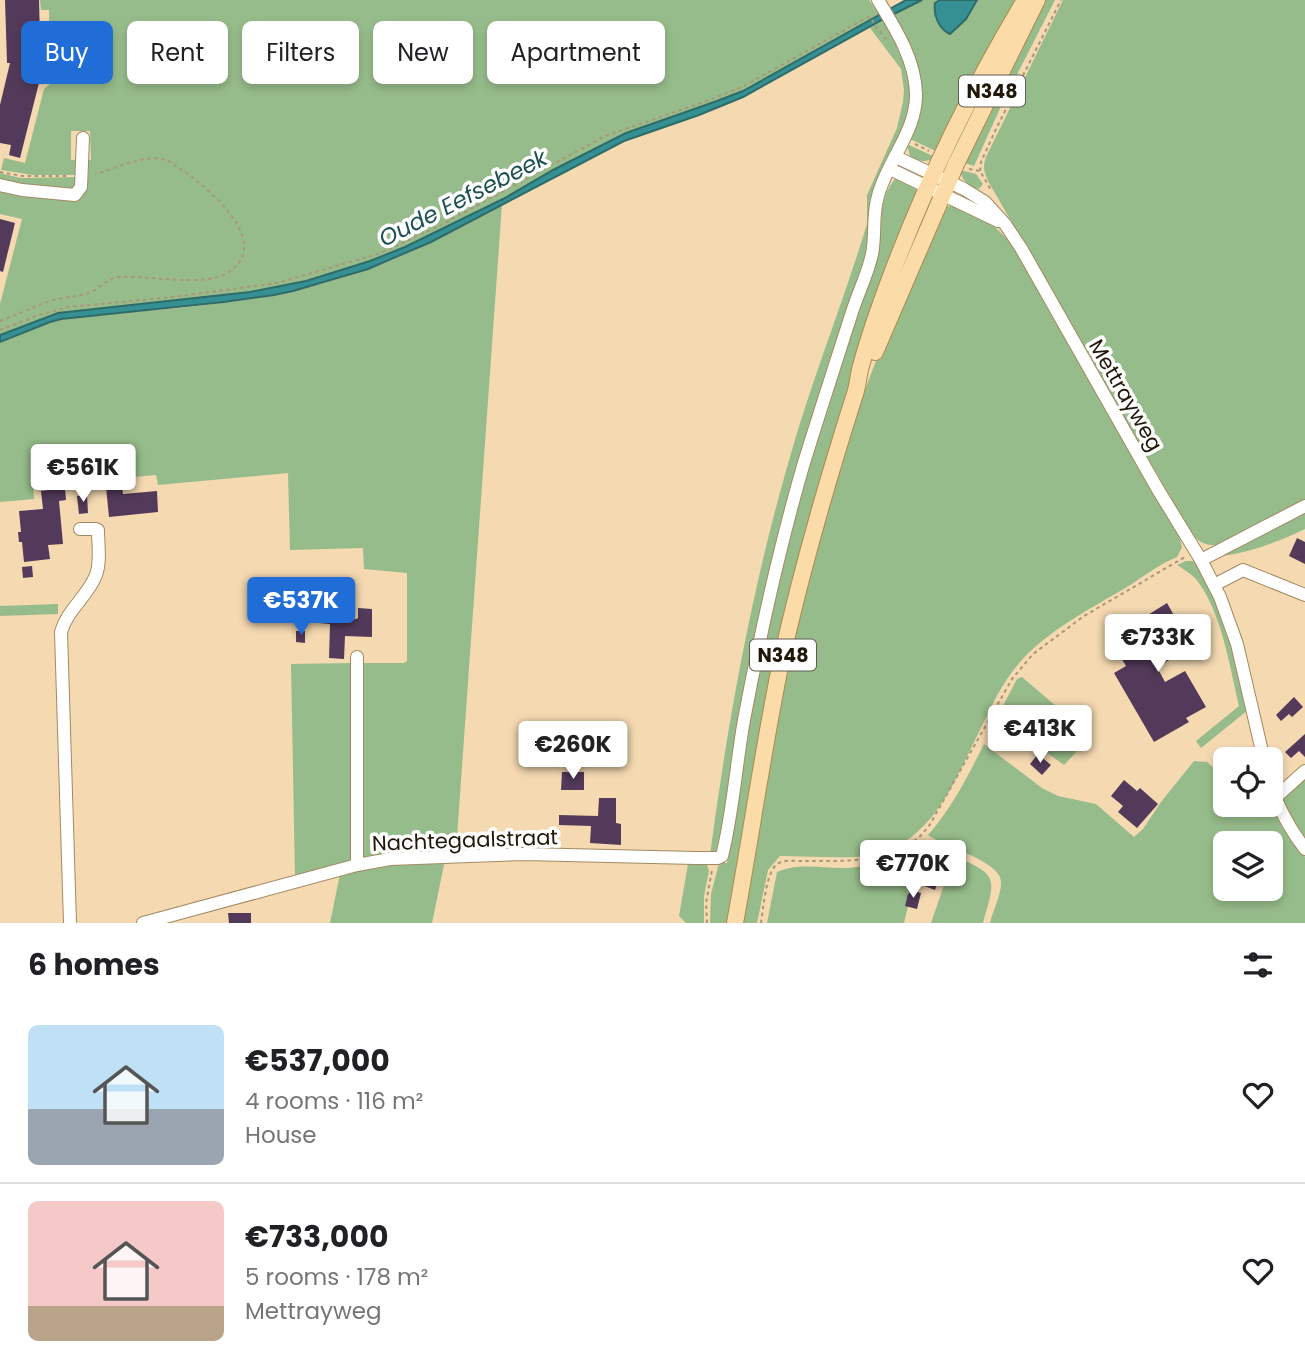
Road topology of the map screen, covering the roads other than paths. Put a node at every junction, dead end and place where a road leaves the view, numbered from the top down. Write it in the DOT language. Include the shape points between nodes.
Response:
graph roads {
  1 [pos="1026,0"];
  2 [pos="1037,0"];
  3 [pos="884,10"];
  4 [pos="83,138"];
  5 [pos="893,163"];
  6 [pos="938,184"];
  7 [pos="0,185"];
  8 [pos="1305,506"];
  9 [pos="80,529"];
  10 [pos="1198,556"];
  11 [pos="1214,585"];
  12 [pos="1305,596"];
  13 [pos="357,657"];
  14 [pos="1261,747"];
  15 [pos="1305,771"];
  16 [pos="1283,791"];
  17 [pos="1283,814"];
  18 [pos="1305,849"];
  19 [pos="357,865"];
  20 [pos="70,923"];
  21 [pos="143,923"];
  22 [pos="735,923"];
  1 -- 6 [label="main road, N348" via="991,58"];
  2 -- 6 [label="main road, N348"];
  3 -- 5 [label="street" via="908,56 916,92 915,110"];
  4 -- 7 [label="street" via="81,187 75,195"];
  5 -- 6 [label="street, Mettrayweg"];
  5 -- 19 [label="street, Nachtegaalstraat" via="878,194 872,256 803,467 779,561 746,709 723,855 523,853 390,859"];
  6 -- 10 [label="street, Mettrayweg" via="1005,224"];
  6 -- 22 [label="main road, N348" via="856,392 821,505 789,626"];
  8 -- 10 [label="street"];
  9 -- 20 [label="street" via="98,530 98,564 61,632"];
  10 -- 11 [label="street, Mettrayweg"];
  11 -- 12 [label="street" via="1243,570"];
  11 -- 14 [label="street, Mettrayweg" via="1234,631"];
  13 -- 19 [label="street"];
  15 -- 16 [label="street"];
  17 -- 18 [label="street"];
  19 -- 21 [label="street, Nachtegaalstraat"];
}
